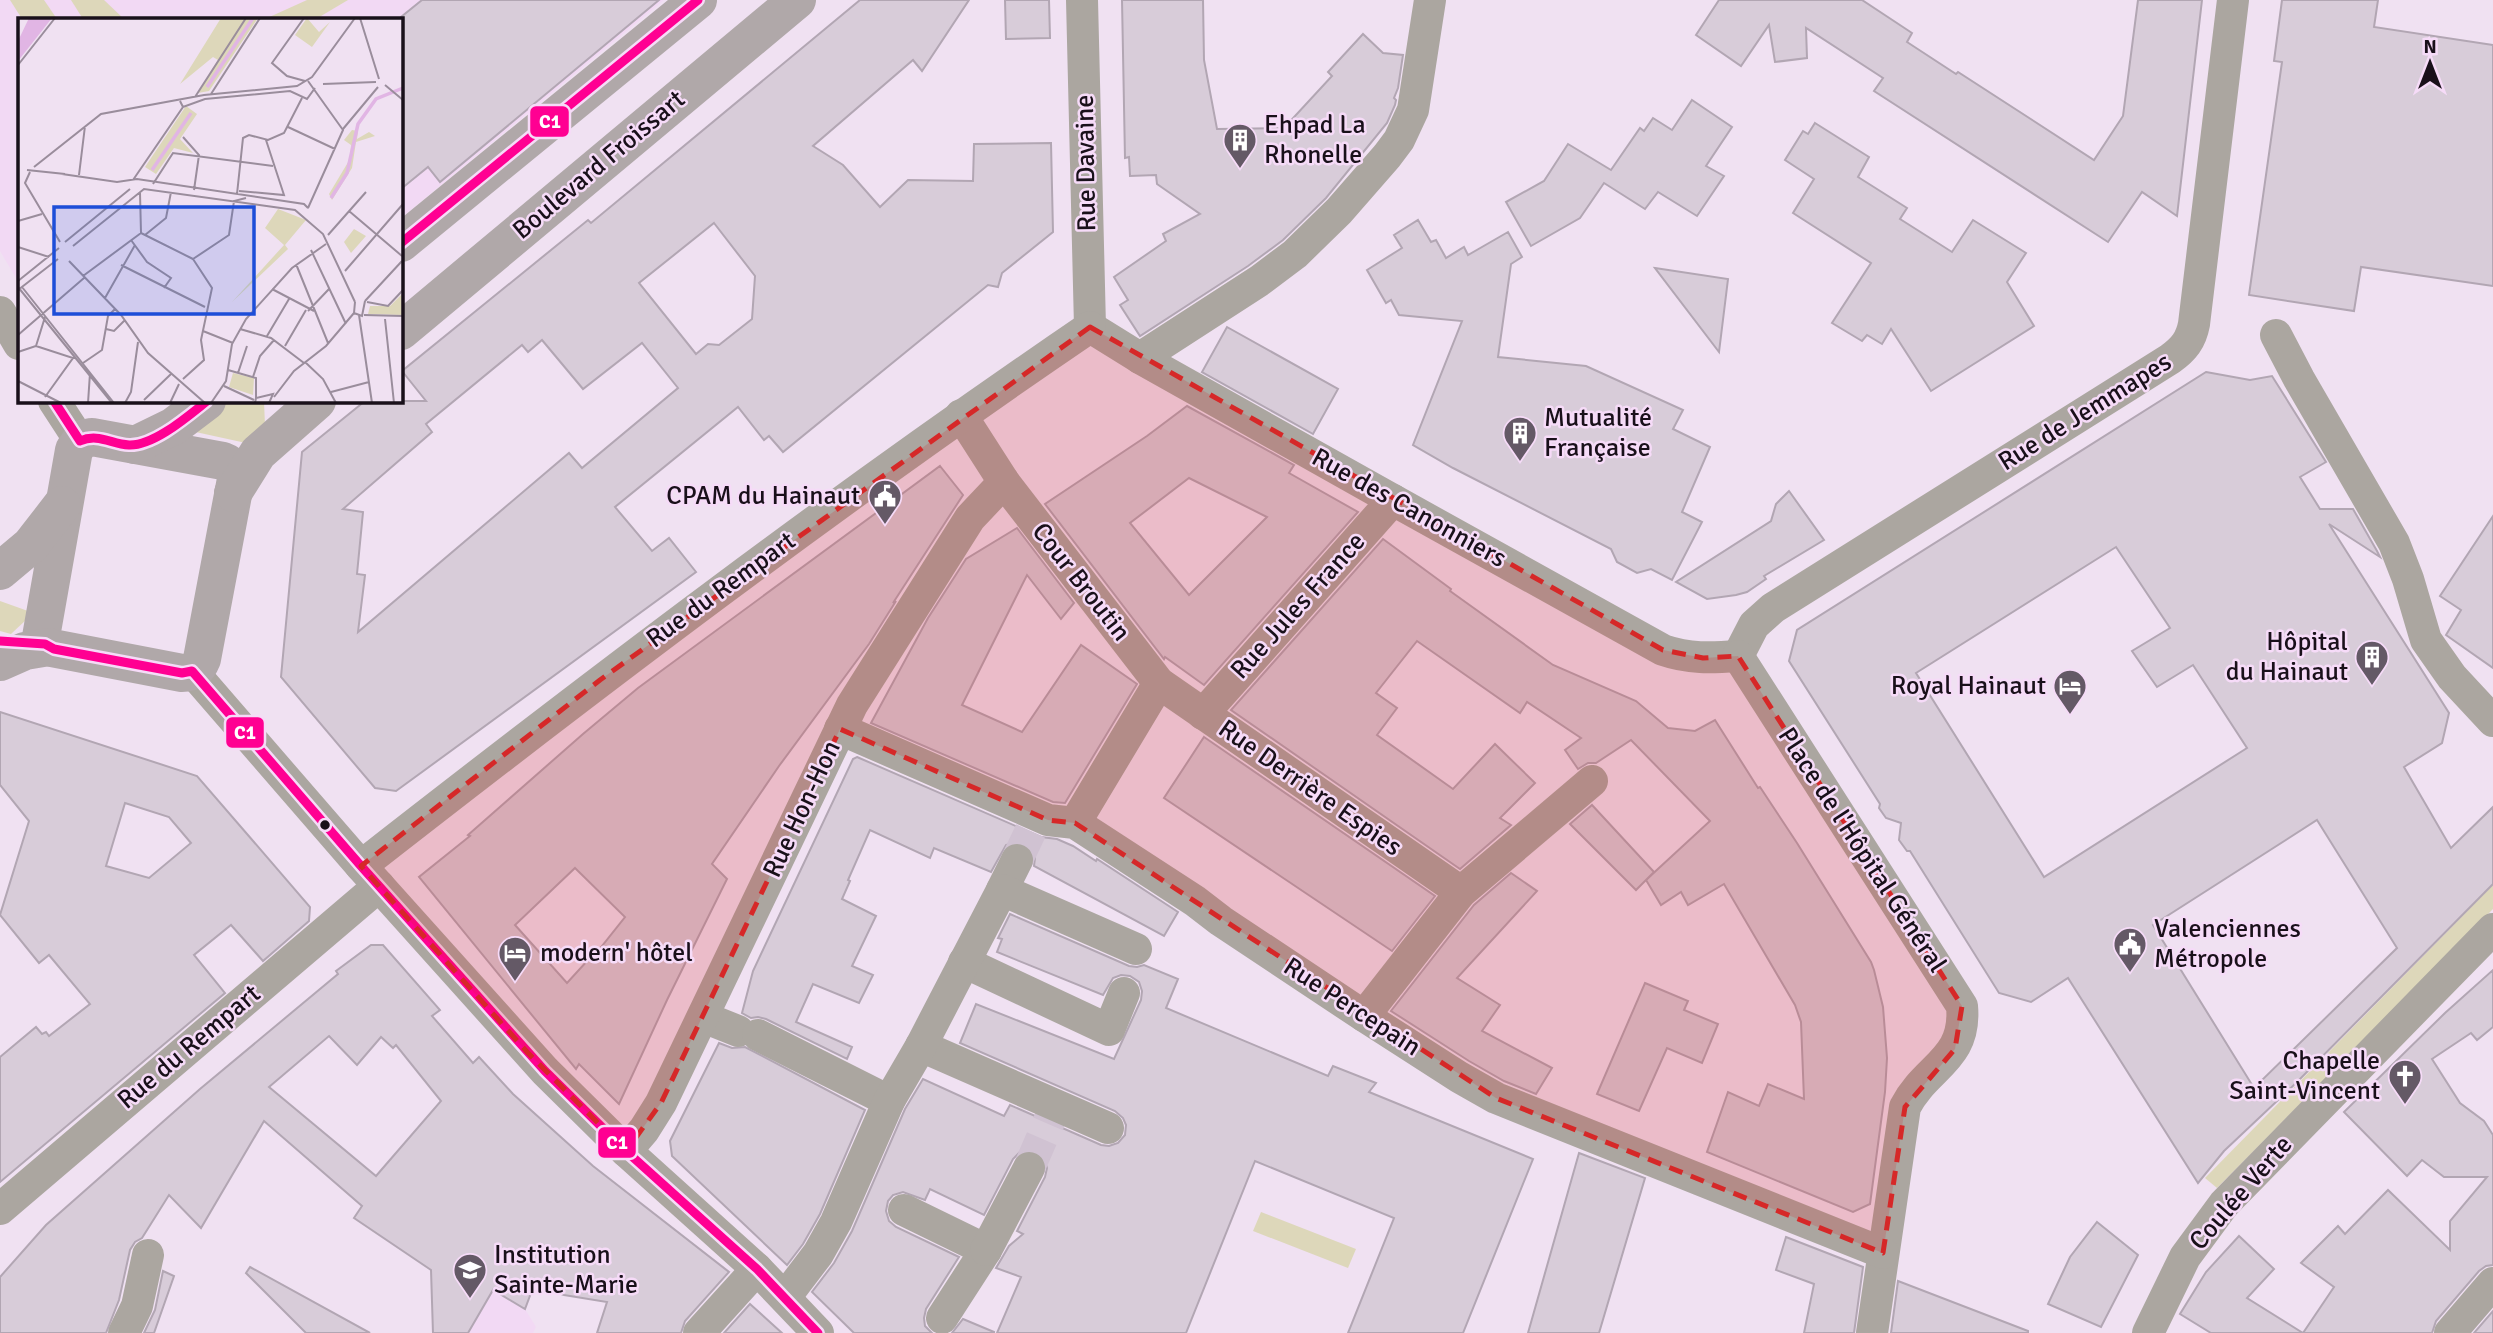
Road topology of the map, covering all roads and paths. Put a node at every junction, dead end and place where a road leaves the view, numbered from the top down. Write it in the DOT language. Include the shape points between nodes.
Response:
graph roads {
  1 [pos="698,0"];
  2 [pos="797,0"];
  3 [pos="1082,0"];
  4 [pos="1430,0"];
  5 [pos="2233,0"];
  6 [pos="402,242"];
  7 [pos="0,313"];
  8 [pos="1090,327"];
  9 [pos="402,330"];
  10 [pos="2276,335"];
  11 [pos="18,342"];
  12 [pos="1140,358"];
  13 [pos="55,402"];
  14 [pos="206,402"];
  15 [pos="316,402"];
  16 [pos="961,415"];
  17 [pos="80,441"];
  18 [pos="135,445"];
  19 [pos="1004,482"];
  20 [pos="233,493"];
  21 [pos="1393,500"];
  22 [pos="65,501"];
  23 [pos="0,571"];
  24 [pos="0,641"];
  25 [pos="47,645"];
  26 [pos="1738,656"];
  27 [pos="0,662"];
  28 [pos="192,671"];
  29 [pos="1159,683"];
  30 [pos="1203,714"];
  31 [pos="2493,721"];
  32 [pos="840,729"];
  33 [pos="1592,781"];
  34 [pos="1075,822"];
  35 [pos="1017,860"];
  36 [pos="370,876"];
  37 [pos="1002,890"];
  38 [pos="1461,892"];
  39 [pos="2493,929"];
  40 [pos="964,962"];
  41 [pos="1364,1016"];
  42 [pos="703,1017"];
  43 [pos="921,1046"];
  44 [pos="889,1101"];
  45 [pos="1108,1128"];
  46 [pos="626,1151"];
  47 [pos="1029,1168"];
  48 [pos="0,1209"];
  49 [pos="904,1210"];
  50 [pos="985,1250"];
  51 [pos="1883,1253"];
  52 [pos="148,1255"];
  53 [pos="757,1269"];
  54 [pos="2493,1283"];
  55 [pos="786,1296"];
  56 [pos="943,1318"];
  57 [pos="2160,1328"];
  58 [pos="124,1333"];
  59 [pos="699,1333"];
  60 [pos="818,1333"];
  61 [pos="1872,1333"];
  62 [pos="2450,1333"];
  1 -- 6 [label="main road"];
  2 -- 9 [label="main road, Boulevard Froissart"];
  3 -- 8 [label="street, Rue Davaine"];
  4 -- 12 [label="street" via="1413,110 1387,156 1295,254"];
  5 -- 26 [label="street, Rue de Jemmapes" via="2197,303 2188,343 2170,359 1773,608 1754,625"];
  7 -- 11 [label="street"];
  8 -- 12 [label="street, Rue des Canonniers"];
  8 -- 16 [label="street, Rue du Rempart"];
  10 -- 31 [label="street" via="2394,543 2426,640 2452,677"];
  12 -- 21 [label="street, Rue des Canonniers"];
  13 -- 17 [label="street"];
  14 -- 18 [label="main road" via="174,426"];
  15 -- 20 [label="main road" via="258,453"];
  16 -- 19 [label="street, Cour Broutin"];
  16 -- 36 [label="street, Rue du Rempart" via="600,680"];
  17 -- 18 [label="main road" via="92,437"];
  17 -- 22 [label="main road" via="74,450"];
  18 -- 20 [label="main road" via="228,463 235,474"];
  19 -- 29 [label="street, Cour Broutin"];
  19 -- 32 [label="street, Rue Hon-Hon" via="971,518"];
  20 -- 28 [label="main road" via="202,659"];
  21 -- 26 [label="street, Rue des Canonniers" via="1663,650 1703,658"];
  21 -- 30 [label="street, Rue Jules France"];
  22 -- 23 [label="main road" via="31,545"];
  22 -- 25 [label="main road" via="41,629"];
  24 -- 25 [label="street"];
  25 -- 27 [label="main road"];
  25 -- 28 [label="main road" via="182,673"];
  26 -- 51 [label="street, Place de l'Hôpital Général" via="1962,1006 1955,1049 1905,1107"];
  28 -- 36 [label="street"];
  29 -- 30 [label="street, Rue Derrière Espies"];
  29 -- 34 [label="street"];
  30 -- 38 [label="street, Rue Derrière Espies"];
  32 -- 34 [label="street, Rue Percepain" via="1035,820"];
  32 -- 42 [label="street, Rue Hon-Hon"];
  33 -- 38 [label="street"];
  34 -- 41 [label="street, Rue Percepain"];
  35 -- 37 [label="street"];
  36 -- 46 [label="street" via="536,1062"];
  36 -- 48 [label="street, Rue du Rempart"];
  37 -- 40 [label="street"];
  37 -- 40 [label="street" via="1134,968 1109,1030"];
  38 -- 41 [label="street"];
  39 -- 57 [label="street, Coulée Verte" via="2224,1204 2185,1257"];
  40 -- 43 [label="street"];
  41 -- 51 [label="street, Rue Percepain" via="1496,1098"];
  42 -- 44 [label="street" via="748,1033"];
  42 -- 46 [label="street, Rue Hon-Hon" via="653,1118"];
  43 -- 44 [label="street"];
  43 -- 45 [label="street" via="1054,1111"];
  44 -- 55 [label="street" via="836,1222"];
  46 -- 53 [label="street"];
  47 -- 50 [label="street"];
  49 -- 50 [label="street"];
  50 -- 56 [label="street"];
  51 -- 61 [label="street"];
  52 -- 58 [label="street" via="136,1306"];
  53 -- 55 [label="street"];
  53 -- 59 [label="street"];
  54 -- 62 [label="street"];
  55 -- 60 [label="street"];
}
